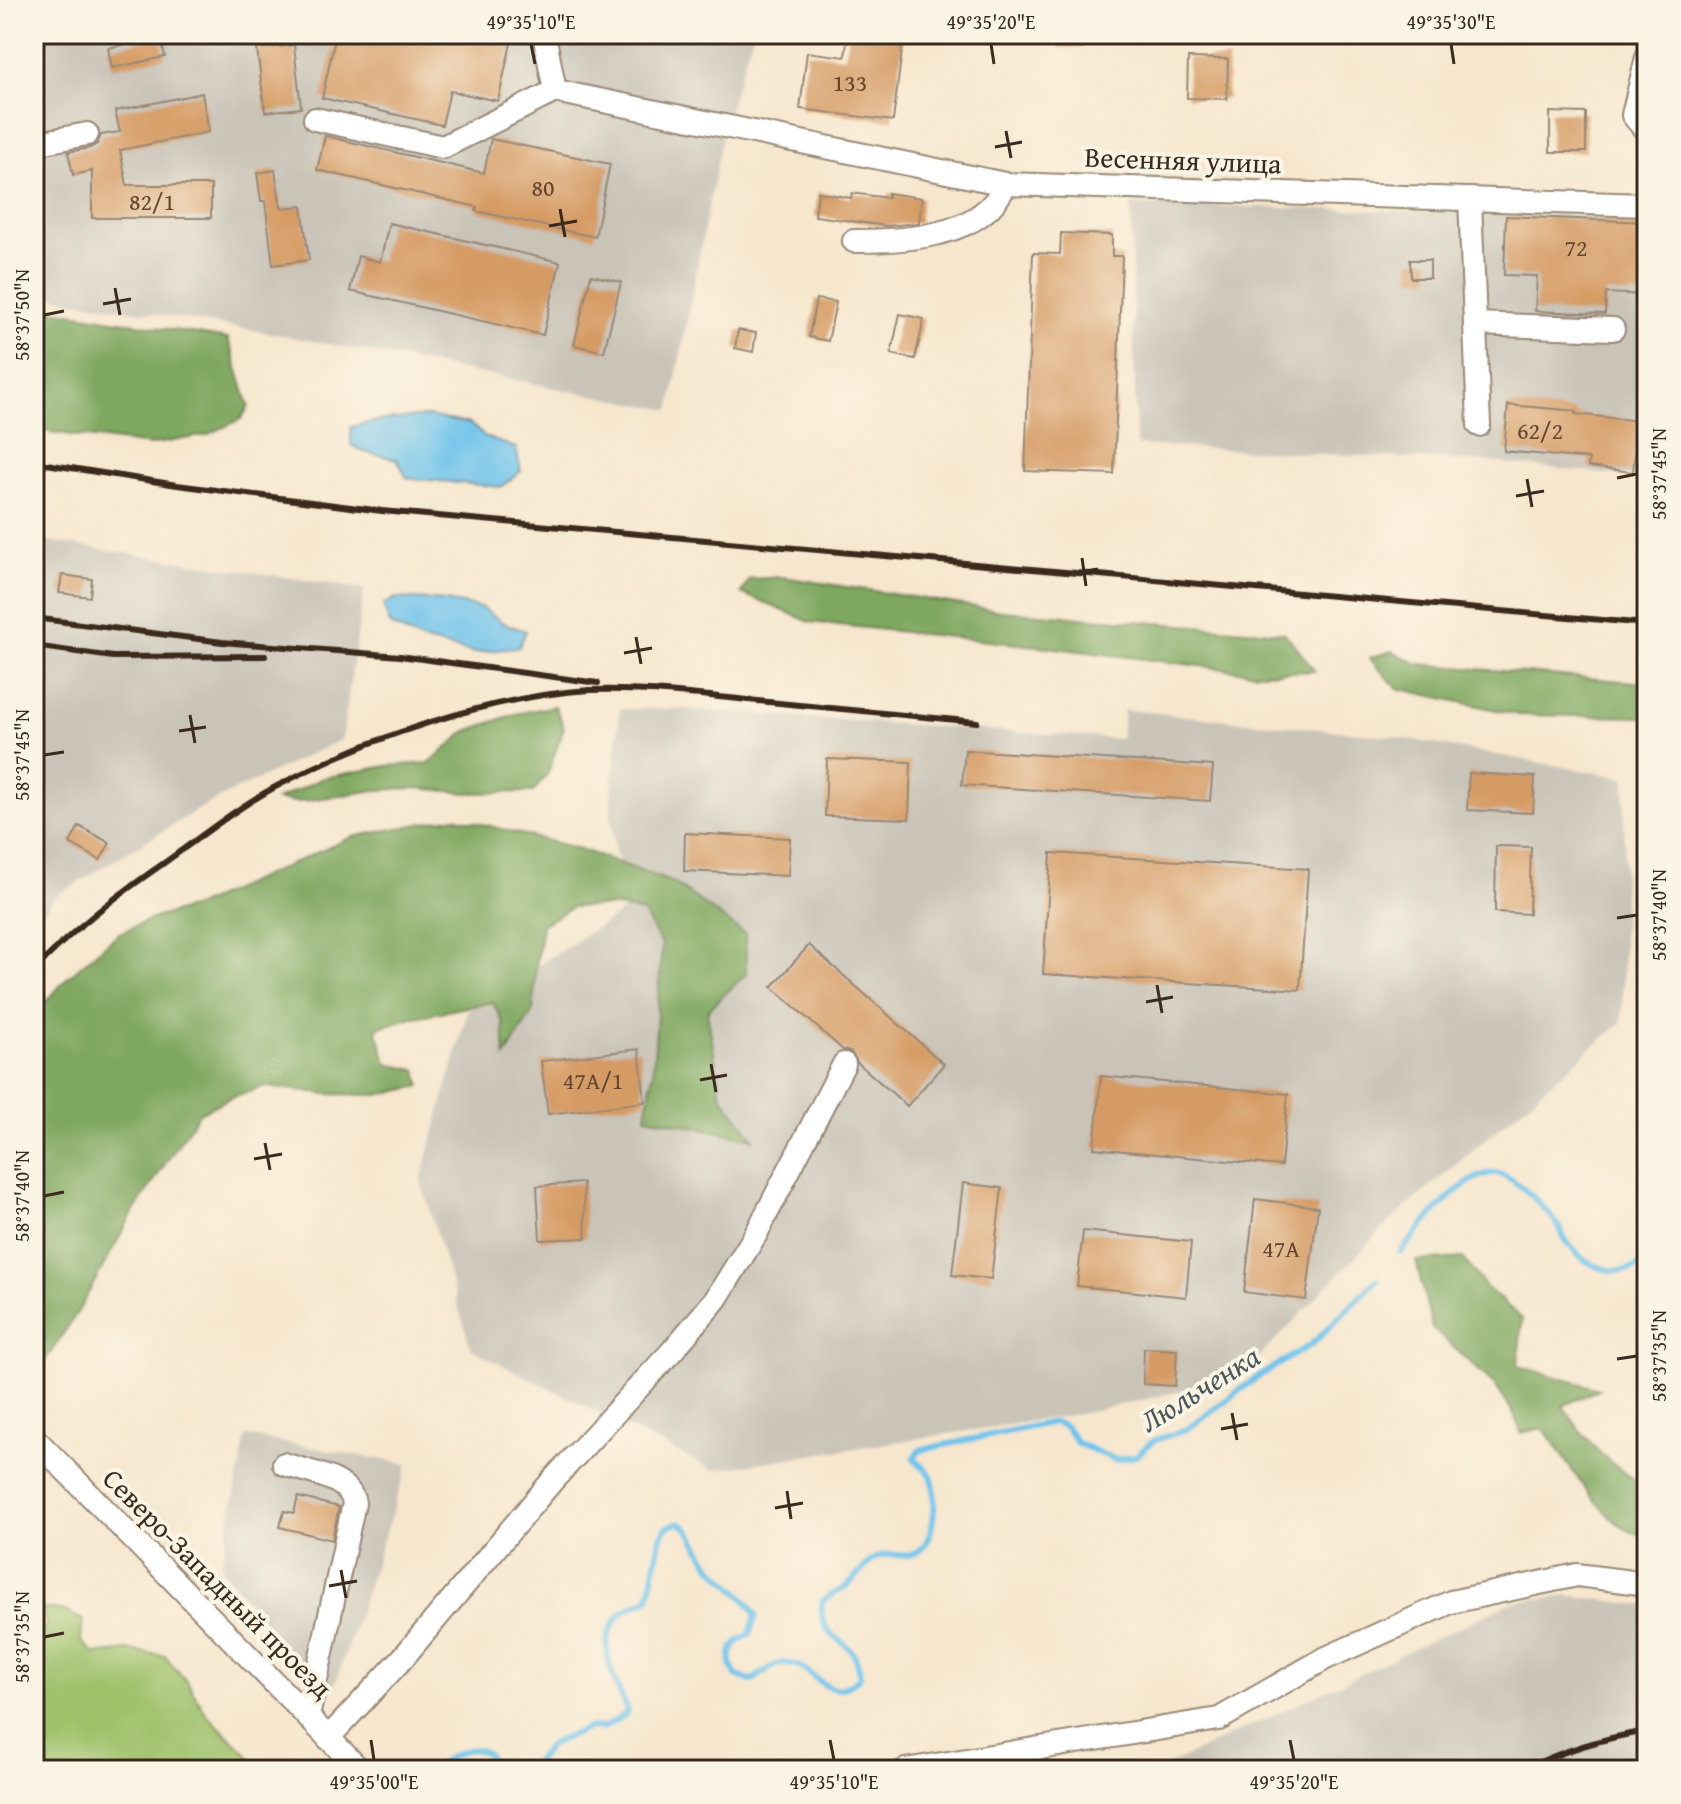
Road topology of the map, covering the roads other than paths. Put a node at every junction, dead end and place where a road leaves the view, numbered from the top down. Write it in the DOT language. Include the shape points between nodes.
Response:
graph roads {
  1 [pos="544,34"];
  2 [pos="1647,57"];
  3 [pos="555,91"];
  4 [pos="315,119"];
  5 [pos="1647,132"];
  6 [pos="87,134"];
  7 [pos="34,144"];
  8 [pos="1005,184"];
  9 [pos="1470,199"];
  10 [pos="1647,205"];
  11 [pos="854,241"];
  12 [pos="1475,324"];
  13 [pos="1613,329"];
  14 [pos="1479,425"];
  15 [pos="844,1064"];
  16 [pos="34,1438"];
  17 [pos="284,1464"];
  18 [pos="1647,1584"];
  19 [pos="308,1717"];
  20 [pos="328,1738"];
  21 [pos="360,1770"];
  22 [pos="905,1770"];
  1 -- 3 [label="street"];
  2 -- 5 [label="street" via="1633,115"];
  3 -- 4 [label="street" via="443,147"];
  3 -- 8 [label="street, Весенняя улица"];
  6 -- 7 [label="street"];
  8 -- 9 [label="street, Весенняя улица"];
  8 -- 11 [label="street" via="1000,198 981,217 940,233 902,241"];
  9 -- 10 [label="street, Весенняя улица"];
  9 -- 12 [label="street"];
  12 -- 13 [label="street"];
  12 -- 14 [label="street"];
  15 -- 20 [label="street" via="756,1234 716,1299"];
  16 -- 19 [label="street, Северо-Западный проезд"];
  17 -- 19 [label="street" via="343,1484 354,1503"];
  18 -- 22 [label="street" via="1577,1575 1451,1602 1326,1658 1219,1719"];
  19 -- 20 [label="street, Северо-Западный проезд"];
  20 -- 21 [label="street, Северо-Западный проезд"];
}
